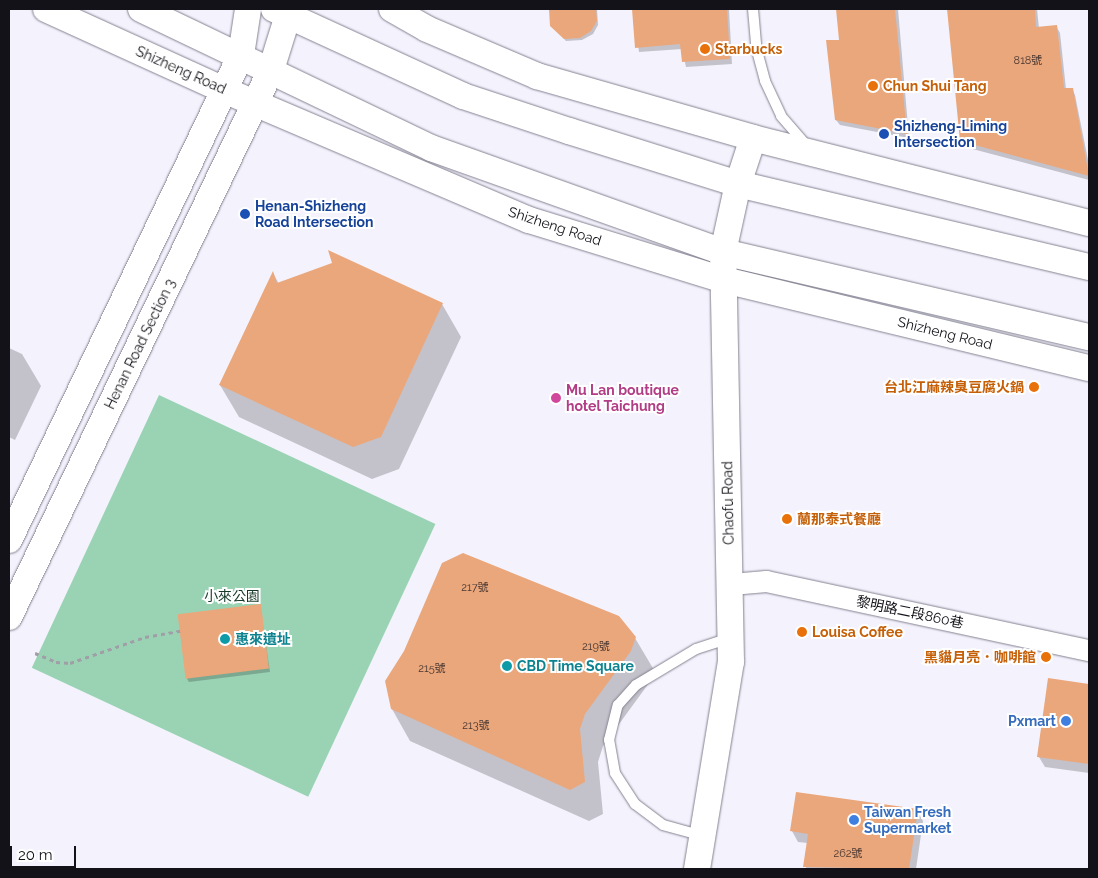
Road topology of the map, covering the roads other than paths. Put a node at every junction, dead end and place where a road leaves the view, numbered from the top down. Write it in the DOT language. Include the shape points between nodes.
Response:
graph roads {
  1 [pos="46,9"];
  2 [pos="141,9"];
  3 [pos="248,9"];
  4 [pos="392,9"];
  5 [pos="753,9"];
  6 [pos="284,11"];
  7 [pos="241,55"];
  8 [pos="271,70"];
  9 [pos="224,90"];
  10 [pos="255,103"];
  11 [pos="753,138"];
  12 [pos="813,154"];
  13 [pos="738,184"];
  14 [pos="1089,224"];
  15 [pos="723,252"];
  16 [pos="1089,267"];
  17 [pos="724,280"];
  18 [pos="1089,337"];
  19 [pos="1089,368"];
  20 [pos="9,540"];
  21 [pos="731,584"];
  22 [pos="9,617"];
  23 [pos="731,638"];
  24 [pos="1089,650"];
  25 [pos="704,836"];
  26 [pos="697,869"];
  1 -- 9 [label="street, Shizheng Road"];
  2 -- 7 [label="street, Shizheng Road"];
  3 -- 7 [label="street"];
  4 -- 11 [label="street" via="427,29 537,76"];
  5 -- 12 [label="lane" via="756,47 764,81 782,116"];
  6 -- 8 [label="street, Henan Road Section 3"];
  6 -- 13 [label="street" via="463,96"];
  7 -- 8 [label="street, Shizheng Road"];
  7 -- 9 [label="street"];
  8 -- 10 [label="street, Henan Road Section 3"];
  8 -- 15 [label="street, Shizheng Road" via="431,148"];
  9 -- 10 [label="street, Shizheng Road"];
  9 -- 20 [label="street"];
  10 -- 17 [label="street, Shizheng Road" via="529,220"];
  10 -- 22 [label="street, Henan Road Section 3"];
  11 -- 12 [label="street"];
  11 -- 13 [label="street, Chaofu Road"];
  12 -- 14 [label="street"];
  13 -- 15 [label="street, Chaofu Road"];
  13 -- 16 [label="street"];
  15 -- 17 [label="street, Chaofu Road"];
  15 -- 18 [label="street, Shizheng Road"];
  17 -- 19 [label="street, Shizheng Road"];
  17 -- 21 [label="street, Chaofu Road"];
  21 -- 23 [label="street, Chaofu Road"];
  21 -- 24 [label="street, 黎明路二段860巷" via="766,581"];
  23 -- 25 [label="street, Chaofu Road" via="722,728"];
  23 -- 25 [label="lane" via="696,649 636,685 618,705 609,740 615,773 635,804 663,825"];
  25 -- 26 [label="street, Chaofu Road"];
}
